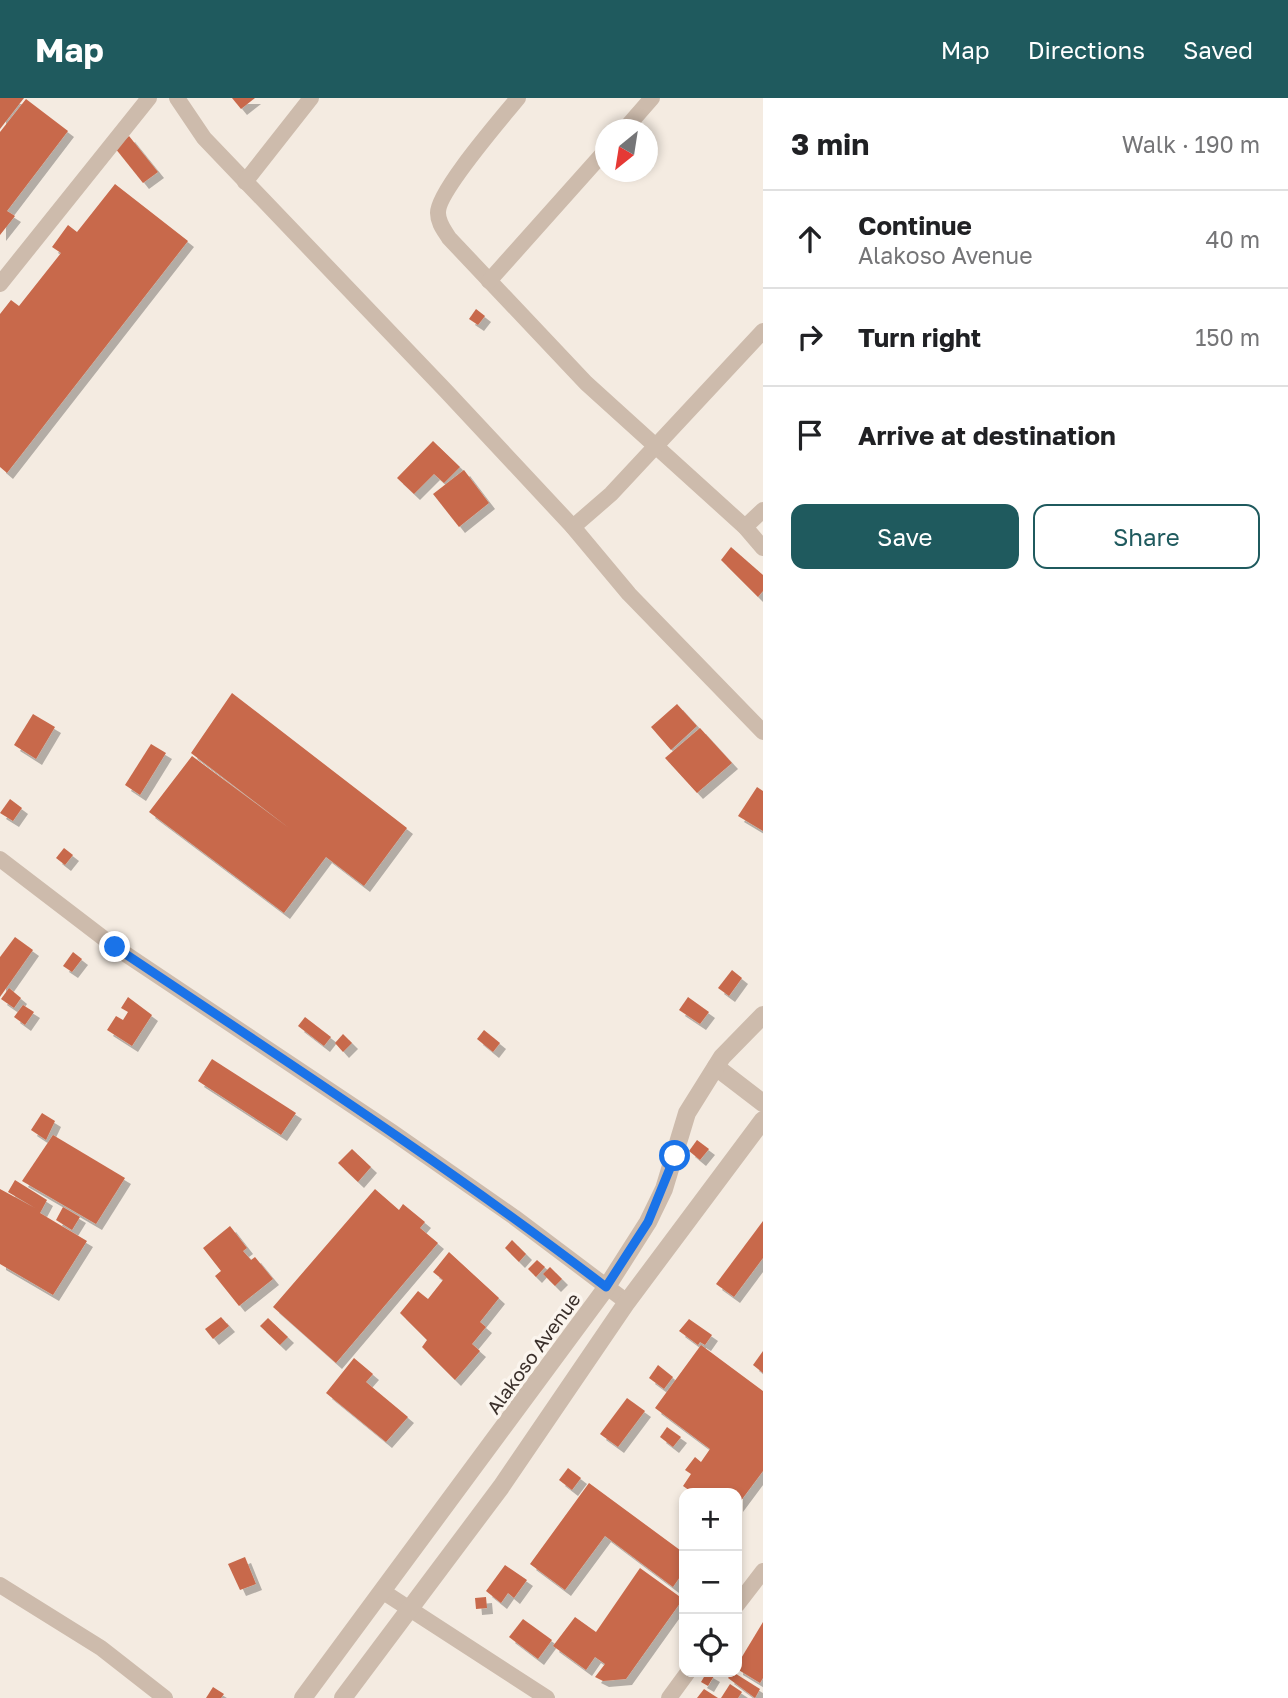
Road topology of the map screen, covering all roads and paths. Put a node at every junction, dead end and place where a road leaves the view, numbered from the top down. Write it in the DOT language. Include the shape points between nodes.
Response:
graph roads {
  1 [pos="149,98"];
  2 [pos="177,98"];
  3 [pos="293,98"];
  4 [pos="311,98"];
  5 [pos="518,98"];
  6 [pos="652,98"];
  7 [pos="295,115"];
  8 [pos="634,119"];
  9 [pos="595,162"];
  10 [pos="245,182"];
  11 [pos="489,281"];
  12 [pos="0,284"];
  13 [pos="763,331"];
  14 [pos="655,448"];
  15 [pos="763,510"];
  16 [pos="573,527"];
  17 [pos="745,527"];
  18 [pos="763,548"];
  19 [pos="763,732"];
  20 [pos="0,859"];
  21 [pos="763,1015"];
  22 [pos="716,1067"];
  23 [pos="763,1103"];
  24 [pos="763,1120"];
  25 [pos="606,1287"];
  26 [pos="626,1302"];
  27 [pos="763,1571"];
  28 [pos="0,1585"];
  29 [pos="382,1591"];
  30 [pos="742,1598"];
  31 [pos="407,1610"];
  32 [pos="684,1677"];
  33 [pos="165,1698"];
  34 [pos="303,1698"];
  35 [pos="343,1698"];
  36 [pos="547,1698"];
  37 [pos="669,1698"];
  1 -- 12 [label="lane"];
  2 -- 10 [label="lane" via="204,138"];
  3 -- 7 [label="lane"];
  4 -- 7 [label="lane"];
  5 -- 11 [label="lane" via="450,186 438,212 449,238"];
  6 -- 8 [label="lane"];
  7 -- 10 [label="lane"];
  9 -- 11 [label="lane"];
  10 -- 16 [label="lane"];
  11 -- 14 [label="lane"];
  13 -- 14 [label="lane"];
  14 -- 16 [label="lane"];
  14 -- 17 [label="lane"];
  15 -- 17 [label="lane"];
  16 -- 19 [label="lane" via="629,594"];
  17 -- 18 [label="lane"];
  20 -- 25 [label="lane" via="115,947 437,1163"];
  21 -- 22 [label="street, Alakoso Avenue"];
  22 -- 23 [label="street"];
  22 -- 25 [label="street, Alakoso Avenue" via="687,1113 664,1189 648,1222"];
  24 -- 26 [label="street"];
  25 -- 26 [label="lane"];
  25 -- 29 [label="street, Alakoso Avenue"];
  26 -- 31 [label="street" via="501,1487"];
  27 -- 30 [label="lane"];
  28 -- 33 [label="lane" via="101,1648"];
  29 -- 31 [label="lane"];
  29 -- 34 [label="street, Alakoso Avenue"];
  31 -- 35 [label="street"];
  31 -- 36 [label="lane"];
  32 -- 37 [label="lane"];
}
